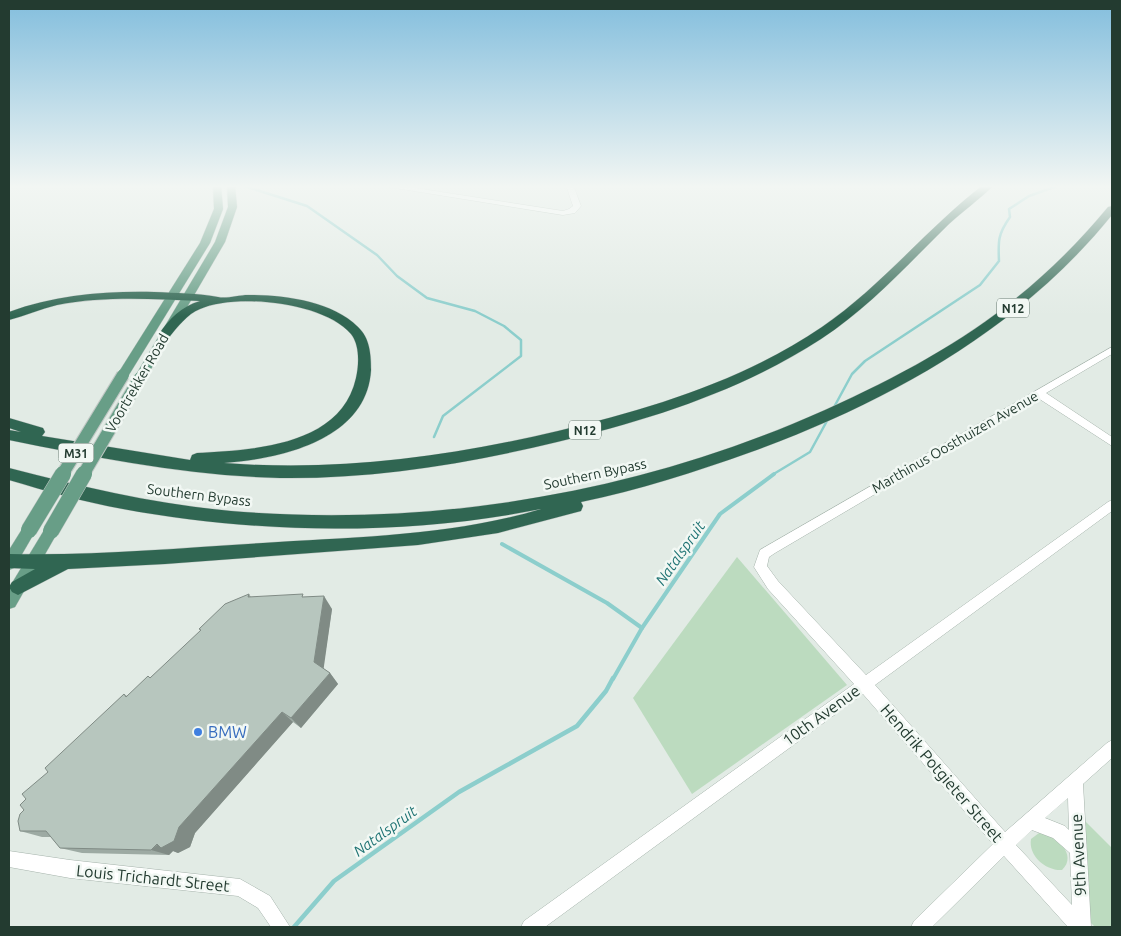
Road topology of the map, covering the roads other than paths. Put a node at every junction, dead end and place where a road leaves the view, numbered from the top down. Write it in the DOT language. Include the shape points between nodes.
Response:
graph roads {
  1 [pos="213,229"];
  2 [pos="226,229"];
  3 [pos="938,229"];
  4 [pos="1096,229"];
  5 [pos="171,296"];
  6 [pos="187,296"];
  7 [pos="242,300"];
  8 [pos="9,316"];
  9 [pos="165,334"];
  10 [pos="1112,350"];
  11 [pos="1039,393"];
  12 [pos="9,423"];
  13 [pos="9,435"];
  14 [pos="1112,442"];
  15 [pos="108,454"];
  16 [pos="165,462"];
  17 [pos="9,474"];
  18 [pos="640,484"];
  19 [pos="1112,504"];
  20 [pos="797,533"];
  21 [pos="82,561"];
  22 [pos="9,562"];
  23 [pos="33,562"];
  24 [pos="18,587"];
  25 [pos="9,602"];
  26 [pos="864,684"];
  27 [pos="1112,748"];
  28 [pos="1075,782"];
  29 [pos="1031,821"];
  30 [pos="1004,844"];
  31 [pos="1078,850"];
  32 [pos="9,859"];
  33 [pos="281,927"];
  34 [pos="530,927"];
  35 [pos="920,927"];
  36 [pos="1081,927"];
  1 -- 5 [label="main road, Voortrekker Road / M31"];
  2 -- 6 [label="main road, Voortrekker Road / M31"];
  3 -- 16 [label="highway, Southern Bypass / N12" via="877,290 817,336 743,376 658,409 602,426 434,462 366,470 240,470"];
  4 -- 18 [label="highway, Southern Bypass / N12" via="1065,263 1015,307 978,334 894,384 840,411 751,448"];
  5 -- 6 [label="highway"];
  5 -- 8 [label="highway" via="62,299"];
  5 -- 22 [label="main road, Voortrekker Road / M31, bridge"];
  6 -- 7 [label="highway"];
  6 -- 9 [label="main road, Voortrekker Road / M31"];
  7 -- 9 [label="highway" via="201,304 181,315"];
  7 -- 16 [label="highway" via="305,304 343,321 355,331 364,351 359,393 340,418 324,430 284,448"];
  9 -- 23 [label="main road, Voortrekker Road / M31, bridge"];
  10 -- 11 [label="street, Marthinus Oosthuizen Avenue"];
  11 -- 14 [label="street"];
  11 -- 20 [label="street, Marthinus Oosthuizen Avenue"];
  12 -- 15 [label="highway"];
  13 -- 15 [label="highway, Southern Bypass / N12"];
  15 -- 16 [label="highway, Southern Bypass / N12"];
  17 -- 18 [label="highway, Southern Bypass / N12" via="136,505 261,520 348,522 438,517 524,507"];
  18 -- 21 [label="highway" via="543,517 417,537"];
  19 -- 26 [label="street, 10th Avenue"];
  20 -- 26 [label="street, Hendrik Potgieter Street" via="764,554 760,567 778,592"];
  21 -- 23 [label="highway"];
  21 -- 24 [label="highway" via="52,569"];
  22 -- 23 [label="highway"];
  23 -- 24 [label="main road, Voortrekker Road / M31"];
  24 -- 25 [label="main road, Voortrekker Road / M31"];
  26 -- 30 [label="street, Hendrik Potgieter Street"];
  26 -- 34 [label="street, 10th Avenue"];
  27 -- 28 [label="street, 9th Avenue"];
  28 -- 29 [label="street, 9th Avenue"];
  28 -- 31 [label="street, 9th Avenue"];
  29 -- 30 [label="street, 9th Avenue"];
  29 -- 31 [label="street" via="1060,832"];
  30 -- 35 [label="street, 9th Avenue"];
  30 -- 36 [label="street, Hendrik Potgieter Street"];
  31 -- 36 [label="street, 9th Avenue"];
  32 -- 33 [label="street, Louis Trichardt Street" via="240,888 264,902"];
}
